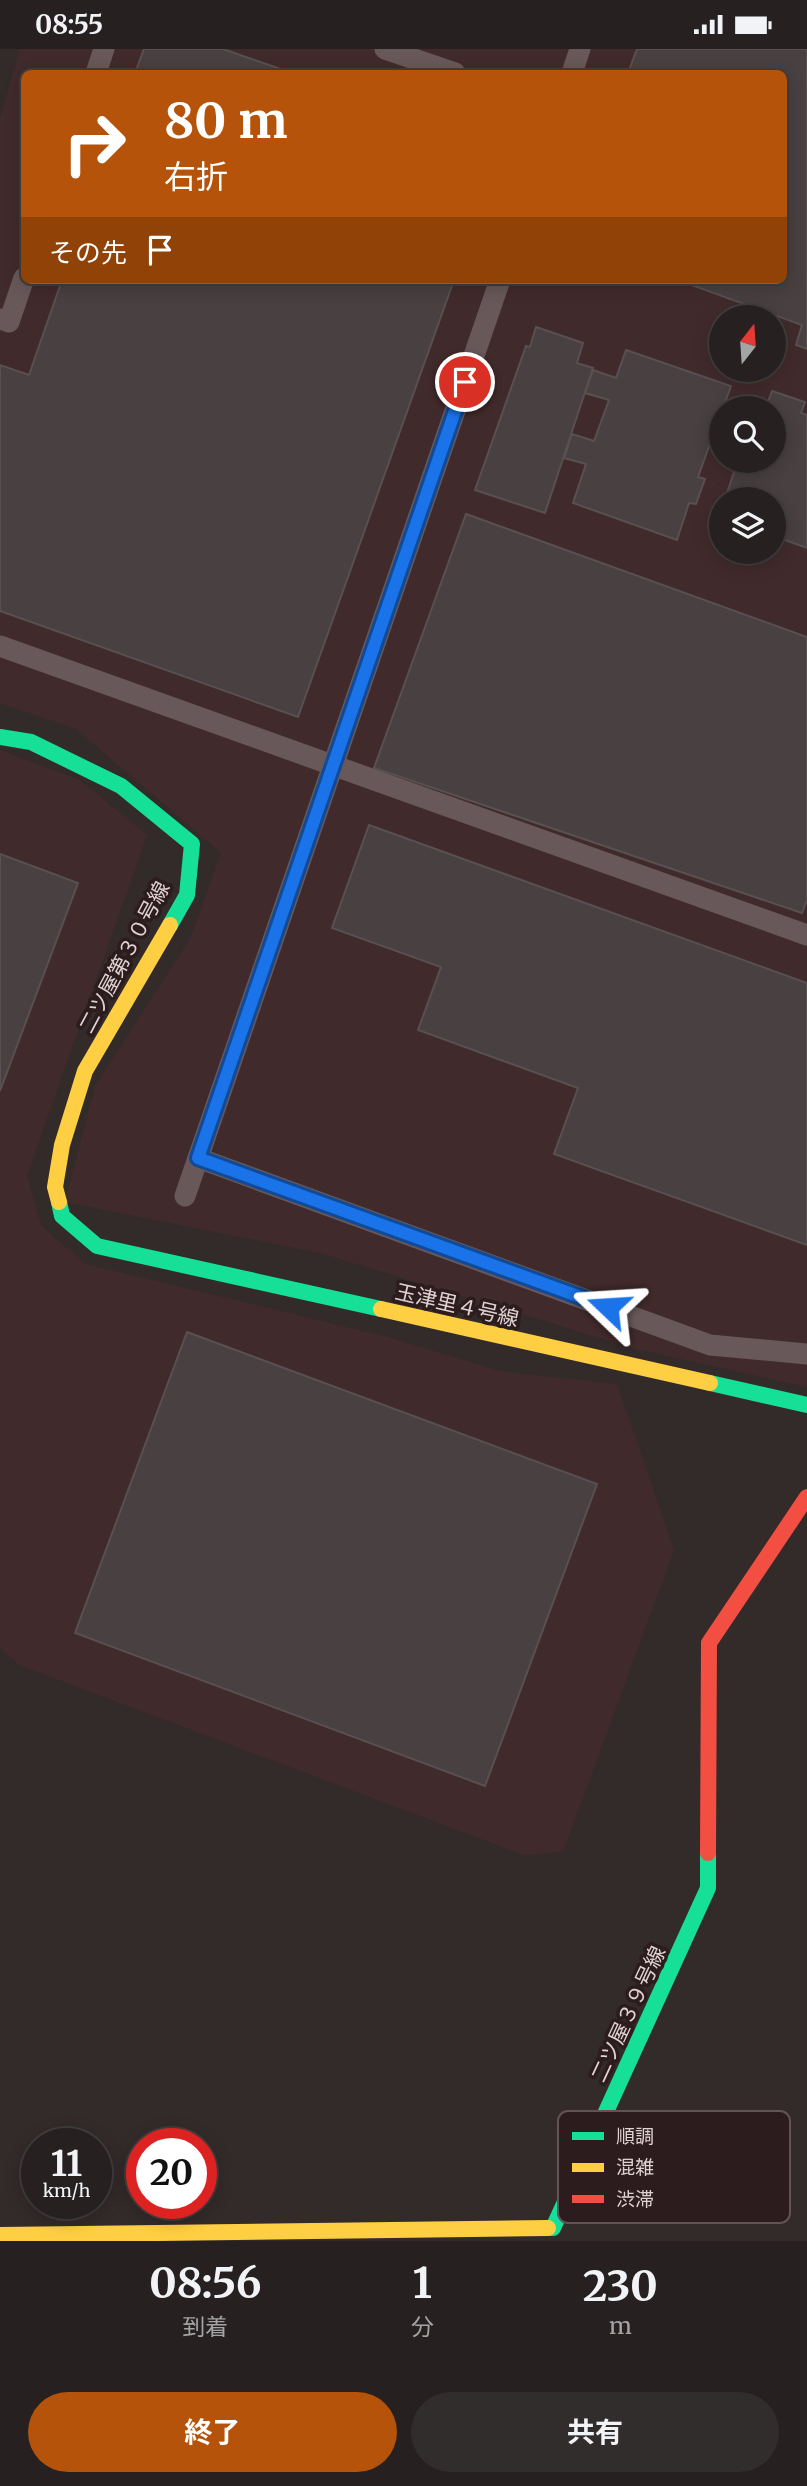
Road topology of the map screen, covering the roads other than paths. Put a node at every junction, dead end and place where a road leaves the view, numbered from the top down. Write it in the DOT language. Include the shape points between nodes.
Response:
graph roads {
  1 [pos="104,49"];
  2 [pos="385,49"];
  3 [pos="580,49"];
  4 [pos="97,70"];
  5 [pos="446,70"];
  6 [pos="573,70"];
  7 [pos="22,284"];
  8 [pos="499,284"];
  9 [pos="0,319"];
  10 [pos="0,646"];
  11 [pos="0,737"];
  12 [pos="333,766"];
  13 [pos="807,935"];
  14 [pos="198,1158"];
  15 [pos="185,1196"];
  16 [pos="97,1246"];
  17 [pos="807,1354"];
  18 [pos="807,1405"];
  19 [pos="807,1497"];
  20 [pos="606,2111"];
  21 [pos="558,2217"];
  22 [pos="0,2235"];
  1 -- 4 [label="lane"];
  2 -- 5 [label="lane"];
  3 -- 6 [label="lane"];
  7 -- 9 [label="lane" via="9,322"];
  8 -- 12 [label="lane"];
  10 -- 12 [label="lane"];
  11 -- 16 [label="street, 二ツ屋第３０号線" via="31,742 121,786 192,844 187,895 85,1071 62,1145 55,1187 62,1216"];
  12 -- 13 [label="lane"];
  12 -- 14 [label="lane"];
  14 -- 15 [label="lane"];
  14 -- 17 [label="lane" via="710,1345"];
  16 -- 18 [label="street, 玉津里４号線"];
  19 -- 20 [label="street, 二ツ屋３９号線" via="709,1643 708,1888"];
  21 -- 22 [label="street, 二ツ屋３９号線" via="553,2228"];
}
